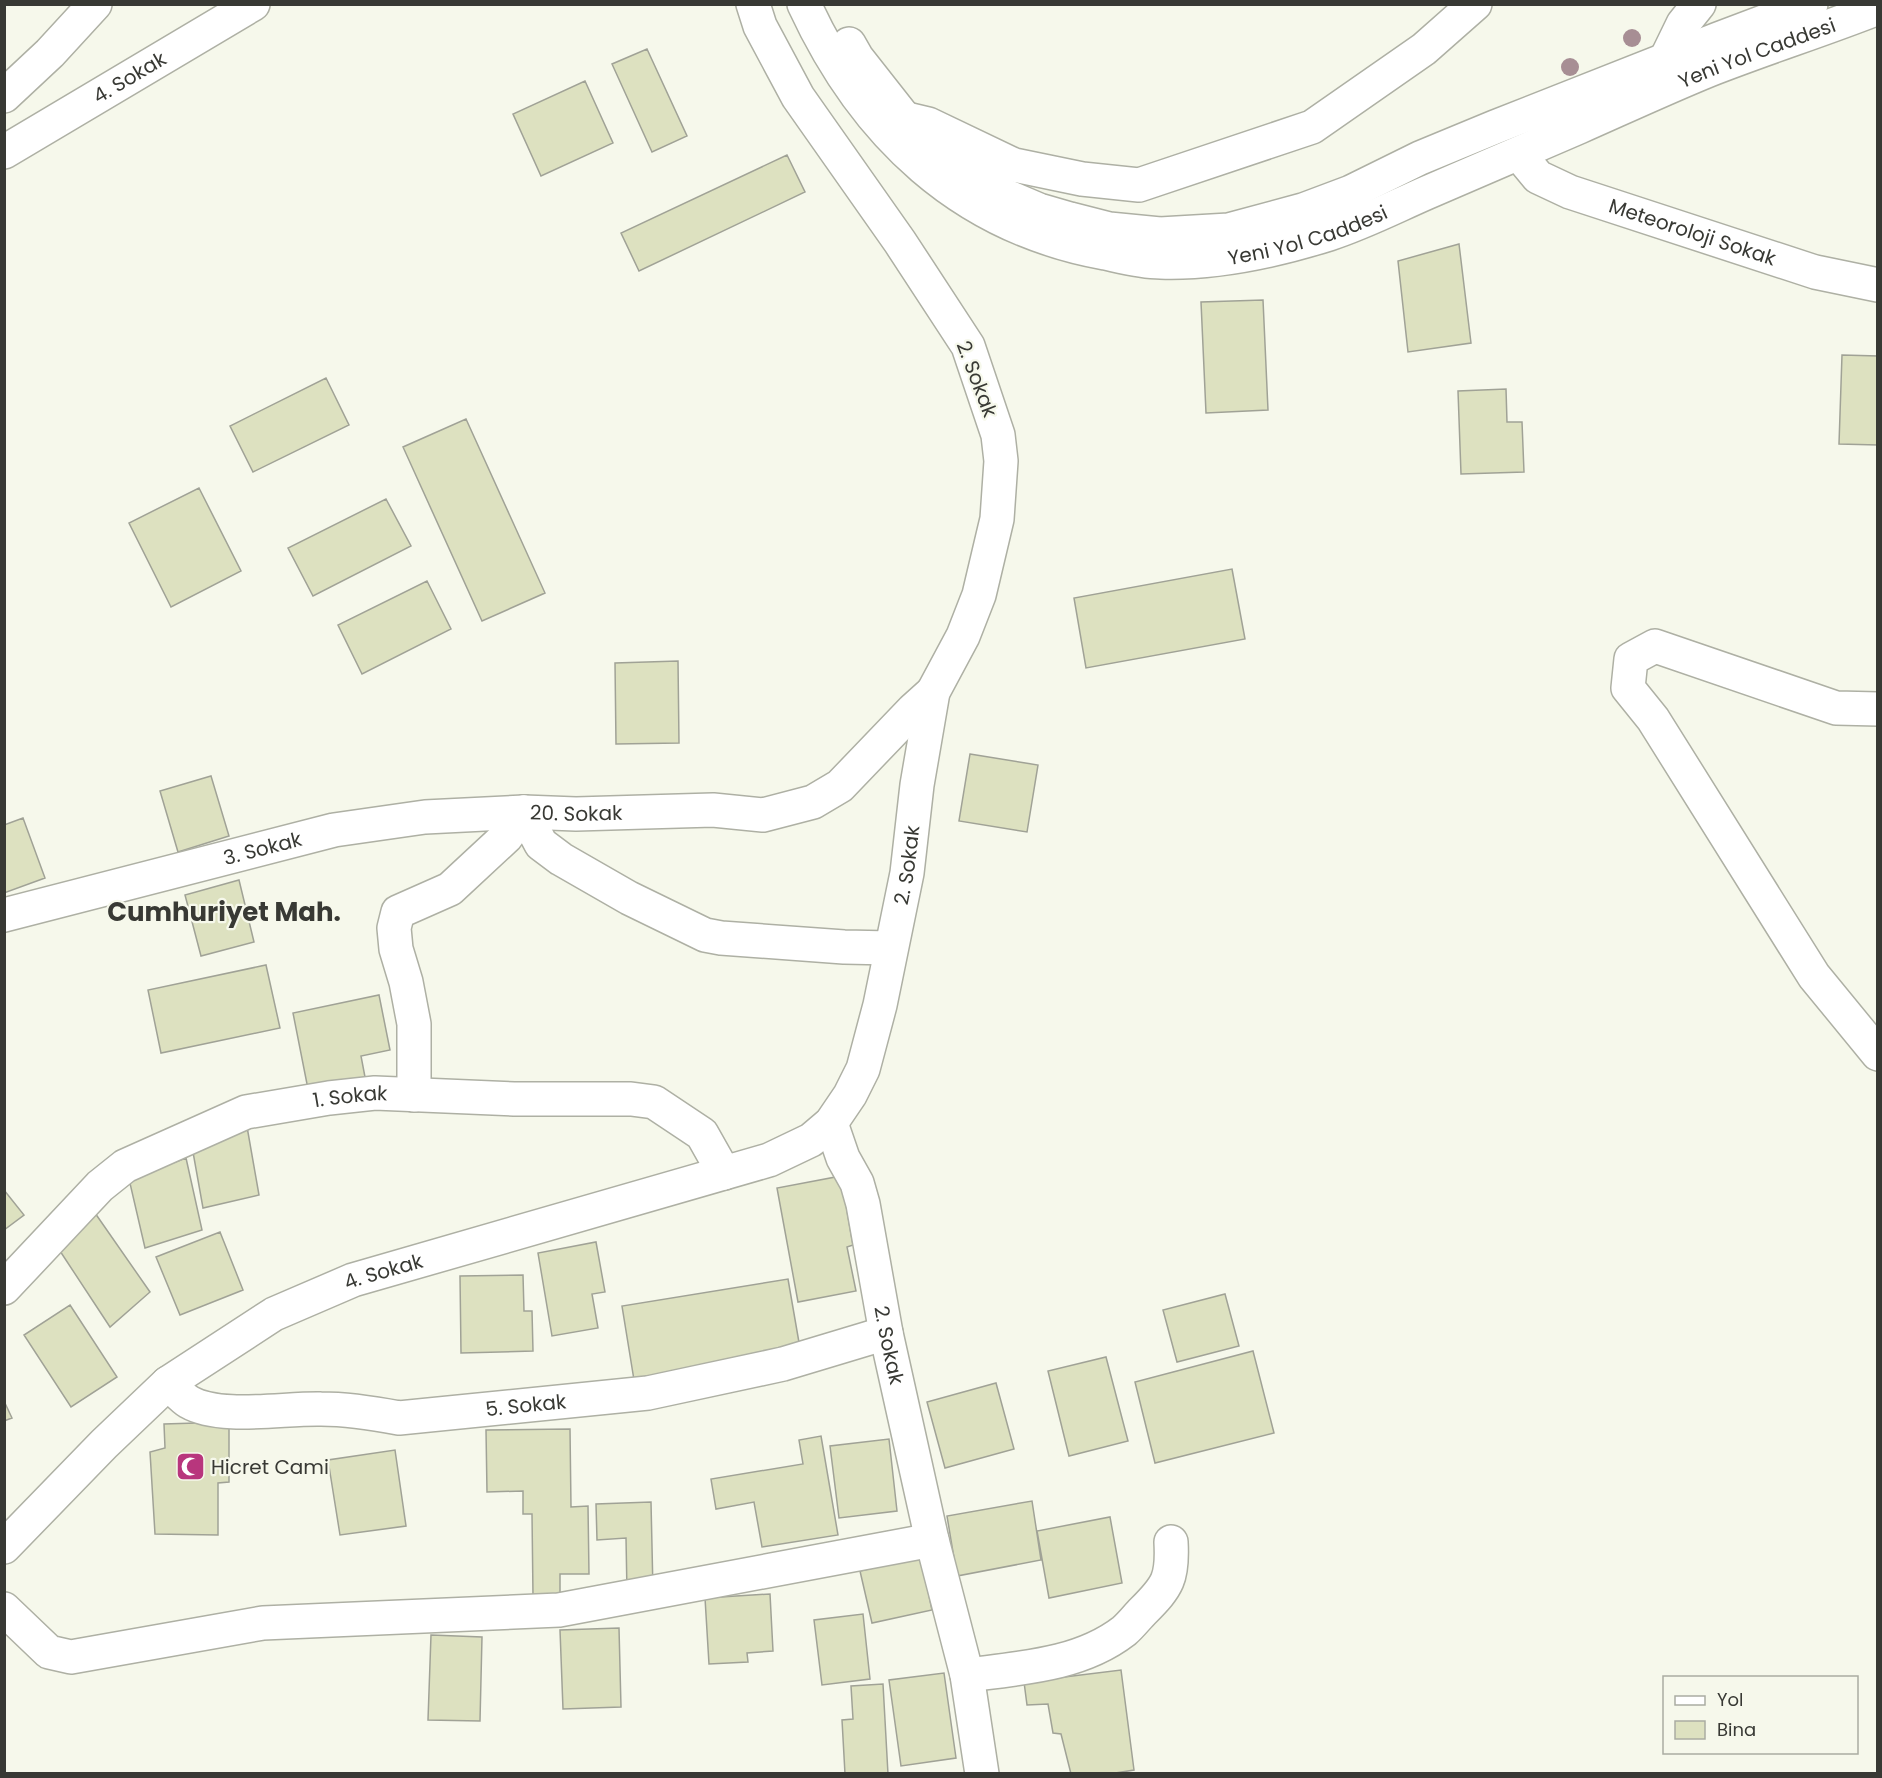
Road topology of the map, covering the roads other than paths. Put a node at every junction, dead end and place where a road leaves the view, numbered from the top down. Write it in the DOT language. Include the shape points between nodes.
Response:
graph roads {
  1 [pos="95,4"];
  2 [pos="254,4"];
  3 [pos="753,4"];
  4 [pos="804,4"];
  5 [pos="827,4"];
  6 [pos="1475,4"];
  7 [pos="1699,4"];
  8 [pos="1811,4"];
  9 [pos="1878,8"];
  10 [pos="1666,59"];
  11 [pos="4,96"];
  12 [pos="905,119"];
  13 [pos="4,152"];
  14 [pos="1519,154"];
  15 [pos="1878,285"];
  16 [pos="933,692"];
  17 [pos="1878,709"];
  18 [pos="524,812"];
  19 [pos="4,915"];
  20 [pos="891,948"];
  21 [pos="1878,1054"];
  22 [pos="414,1095"];
  23 [pos="831,1123"];
  24 [pos="724,1173"];
  25 [pos="4,1288"];
  26 [pos="886,1333"];
  27 [pos="168,1383"];
  28 [pos="932,1540"];
  29 [pos="1171,1542"];
  30 [pos="4,1547"];
  31 [pos="4,1609"];
  32 [pos="967,1675"];
  33 [pos="982,1773"];
  1 -- 11 [label="street"];
  2 -- 13 [label="street, 4. Sokak"];
  3 -- 16 [label="street, 2. Sokak" via="760,26 798,97 968,346 998,435 1001,461 997,519 979,595 963,636"];
  4 -- 14 [label="street, Yeni Yol Caddesi" via="840,73 873,118 941,184 1014,226 1090,251 1157,262 1186,262 1218,260 1285,246 1332,233"];
  5 -- 12 [label="street, Yeni Yol Caddesi" via="857,58"];
  6 -- 12 [label="street" via="1424,49 1312,127 1139,185 1082,179 1014,165 928,124"];
  7 -- 10 [label="street" via="1683,24"];
  8 -- 10 [label="street, Yeni Yol Caddesi"];
  9 -- 14 [label="street, Yeni Yol Caddesi" via="1710,70"];
  10 -- 12 [label="street, Yeni Yol Caddesi" via="1420,158 1351,192 1229,230 1160,234 1109,229 1039,210 979,181"];
  14 -- 15 [label="street, Meteoroloji Sokak" via="1538,177 1570,192 1815,272"];
  16 -- 18 [label="street, 20. Sokak" via="840,786 813,802 763,815 713,810"];
  16 -- 20 [label="street, 2. Sokak" via="907,873"];
  17 -- 21 [label="street" via="1836,708 1655,646 1630,659 1628,688 1653,718 1814,976"];
  18 -- 19 [label="street, 3. Sokak" via="425,818 334,830"];
  18 -- 20 [label="street" via="541,844 561,859 705,935"];
  18 -- 22 [label="street, 20. Sokak" via="506,837 450,890 398,912 394,928 396,949 414,1024"];
  20 -- 23 [label="street, 2. Sokak" via="863,1069"];
  22 -- 24 [label="street, 1. Sokak" via="654,1101 702,1134"];
  22 -- 25 [label="street, 1. Sokak" via="375,1093 246,1112 125,1166 100,1186"];
  23 -- 24 [label="street, 4. Sokak" via="795,1148"];
  23 -- 26 [label="street, 2. Sokak" via="863,1204"];
  24 -- 27 [label="street, 4. Sokak" via="353,1280 274,1314"];
  26 -- 27 [label="street, 5. Sokak" via="783,1364 648,1393 399,1418 320,1409 238,1413 198,1406"];
  26 -- 28 [label="street, 2. Sokak"];
  27 -- 30 [label="street, 4. Sokak"];
  28 -- 31 [label="street" via="559,1610 263,1623 71,1657 49,1652"];
  28 -- 32 [label="street, 2. Sokak"];
  29 -- 32 [label="street" via="1172,1565 1163,1590 1125,1630 1099,1646 1060,1661"];
  32 -- 33 [label="street, 2. Sokak"];
}
